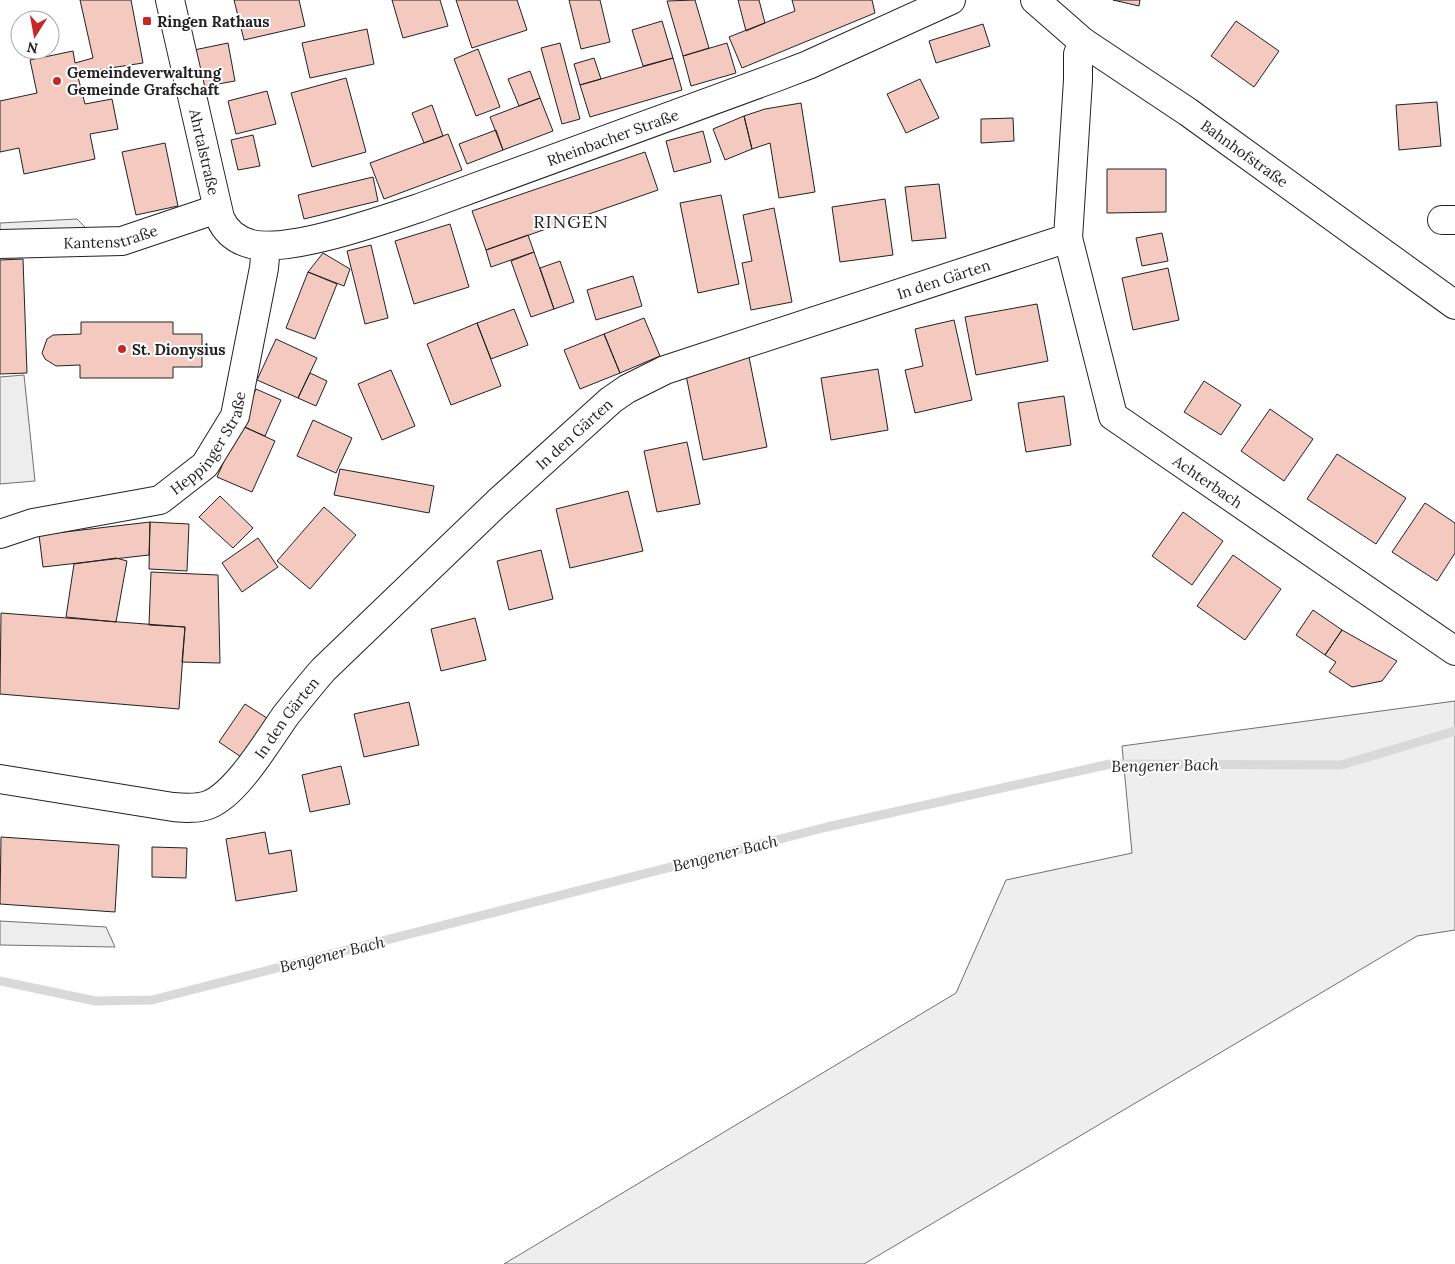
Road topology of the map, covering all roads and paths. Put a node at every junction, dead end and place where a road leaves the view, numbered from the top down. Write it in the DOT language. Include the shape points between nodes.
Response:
graph roads {
  1 [pos="170,0"];
  2 [pos="951,0"];
  3 [pos="1035,0"];
  4 [pos="1083,42"];
  5 [pos="217,209"];
  6 [pos="1068,238"];
  7 [pos="0,244"];
  8 [pos="266,246"];
  9 [pos="1455,305"];
  10 [pos="0,534"];
  11 [pos="1455,651"];
  12 [pos="0,779"];
  1 -- 5 [label="street, Ahrtalstraße"];
  2 -- 8 [label="street, Rheinbacher Straße" via="774,78 419,208 315,238"];
  3 -- 4 [label="street, Bahnhofstraße"];
  4 -- 6 [label="street" via="1078,54"];
  4 -- 9 [label="street, Bahnhofstraße" via="1188,112"];
  5 -- 7 [label="street, Kantenstraße" via="122,240"];
  5 -- 8 [label="street, Ahrtalstraße" via="229,233 243,241"];
  6 -- 11 [label="street, Achterbach" via="1112,416"];
  6 -- 12 [label="street, In den Gärten" via="664,370 627,389 497,503 323,670 238,781 207,805 173,807"];
  8 -- 10 [label="street, Heppinger Straße" via="235,416 205,465 160,500 33,523"];
}
